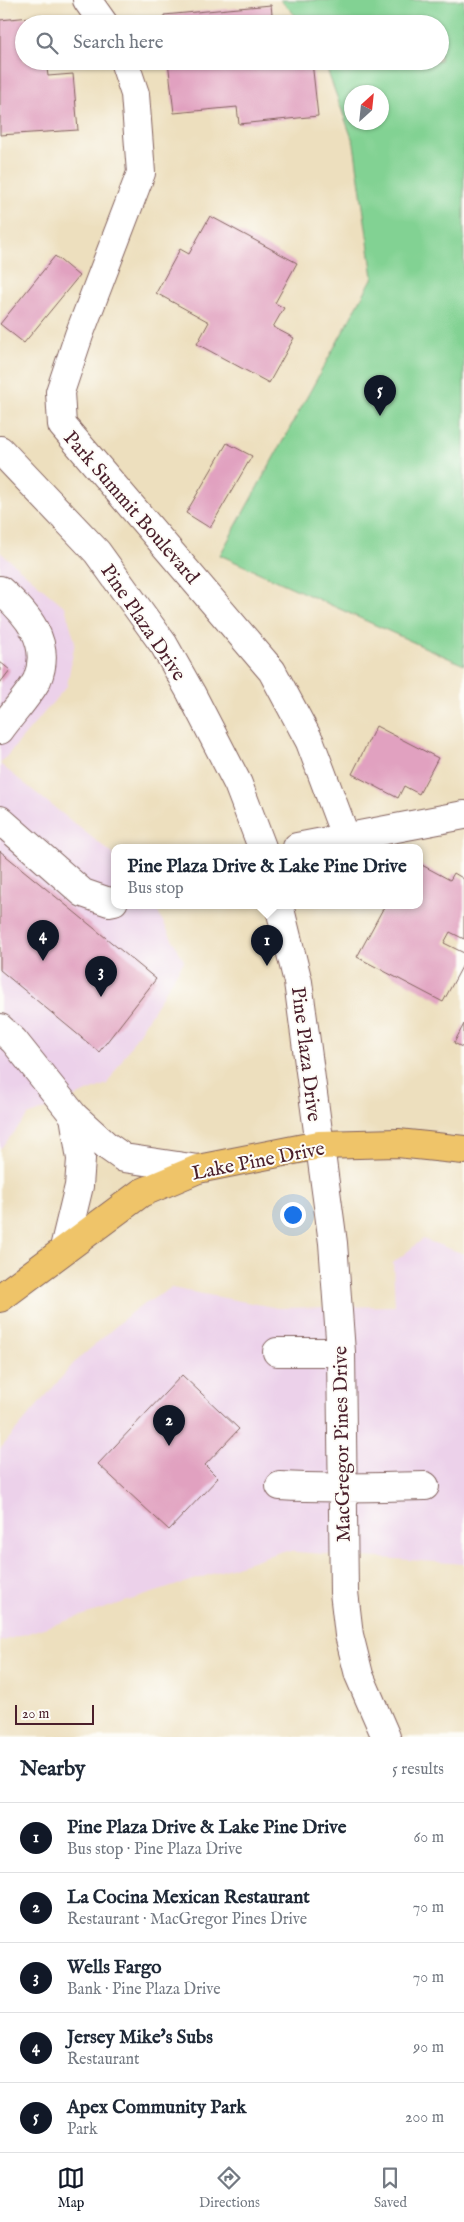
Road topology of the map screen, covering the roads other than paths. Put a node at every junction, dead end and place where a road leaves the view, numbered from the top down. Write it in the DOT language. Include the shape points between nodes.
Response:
graph roads {
  1 [pos="87,0"];
  2 [pos="98,15"];
  3 [pos="127,70"];
  4 [pos="0,450"];
  5 [pos="0,590"];
  6 [pos="0,730"];
  7 [pos="464,815"];
  8 [pos="0,820"];
  9 [pos="346,838"];
  10 [pos="261,844"];
  11 [pos="314,844"];
  12 [pos="111,902"];
  13 [pos="279,909"];
  14 [pos="0,1028"];
  15 [pos="74,1116"];
  16 [pos="319,1145"];
  17 [pos="464,1150"];
  18 [pos="198,1169"];
  19 [pos="64,1248"];
  20 [pos="0,1298"];
  21 [pos="277,1352"];
  22 [pos="341,1352"];
  23 [pos="280,1486"];
  24 [pos="342,1486"];
  25 [pos="425,1486"];
  26 [pos="386,1737"];
  1 -- 2 [label="street"];
  3 -- 9 [label="street, Park Summit Boulevard" via="135,94 142,173 60,392 62,425 272,671 310,742"];
  4 -- 10 [label="street, Pine Plaza Drive" via="97,552 164,645 238,784"];
  5 -- 6 [label="street" via="21,608 39,638 42,658 37,680"];
  7 -- 9 [label="street"];
  8 -- 12 [label="street" via="83,893"];
  9 -- 11 [label="street"];
  13 -- 16 [label="street, Pine Plaza Drive" via="298,982"];
  14 -- 15 [label="street"];
  15 -- 18 [label="street" via="124,1158"];
  15 -- 19 [label="street" via="81,1159 79,1186"];
  16 -- 17 [label="main road, Lake Pine Drive" via="398,1143"];
  16 -- 18 [label="main road, Lake Pine Drive"];
  16 -- 22 [label="street, MacGregor Pines Drive" via="333,1243"];
  18 -- 19 [label="main road, Lake Pine Drive" via="142,1193"];
  19 -- 20 [label="main road, Lake Pine Drive"];
  21 -- 22 [label="street"];
  22 -- 24 [label="street, MacGregor Pines Drive"];
  23 -- 24 [label="street"];
  24 -- 25 [label="street"];
  24 -- 26 [label="street, MacGregor Pines Drive" via="344,1592 349,1635 359,1675"];
}
